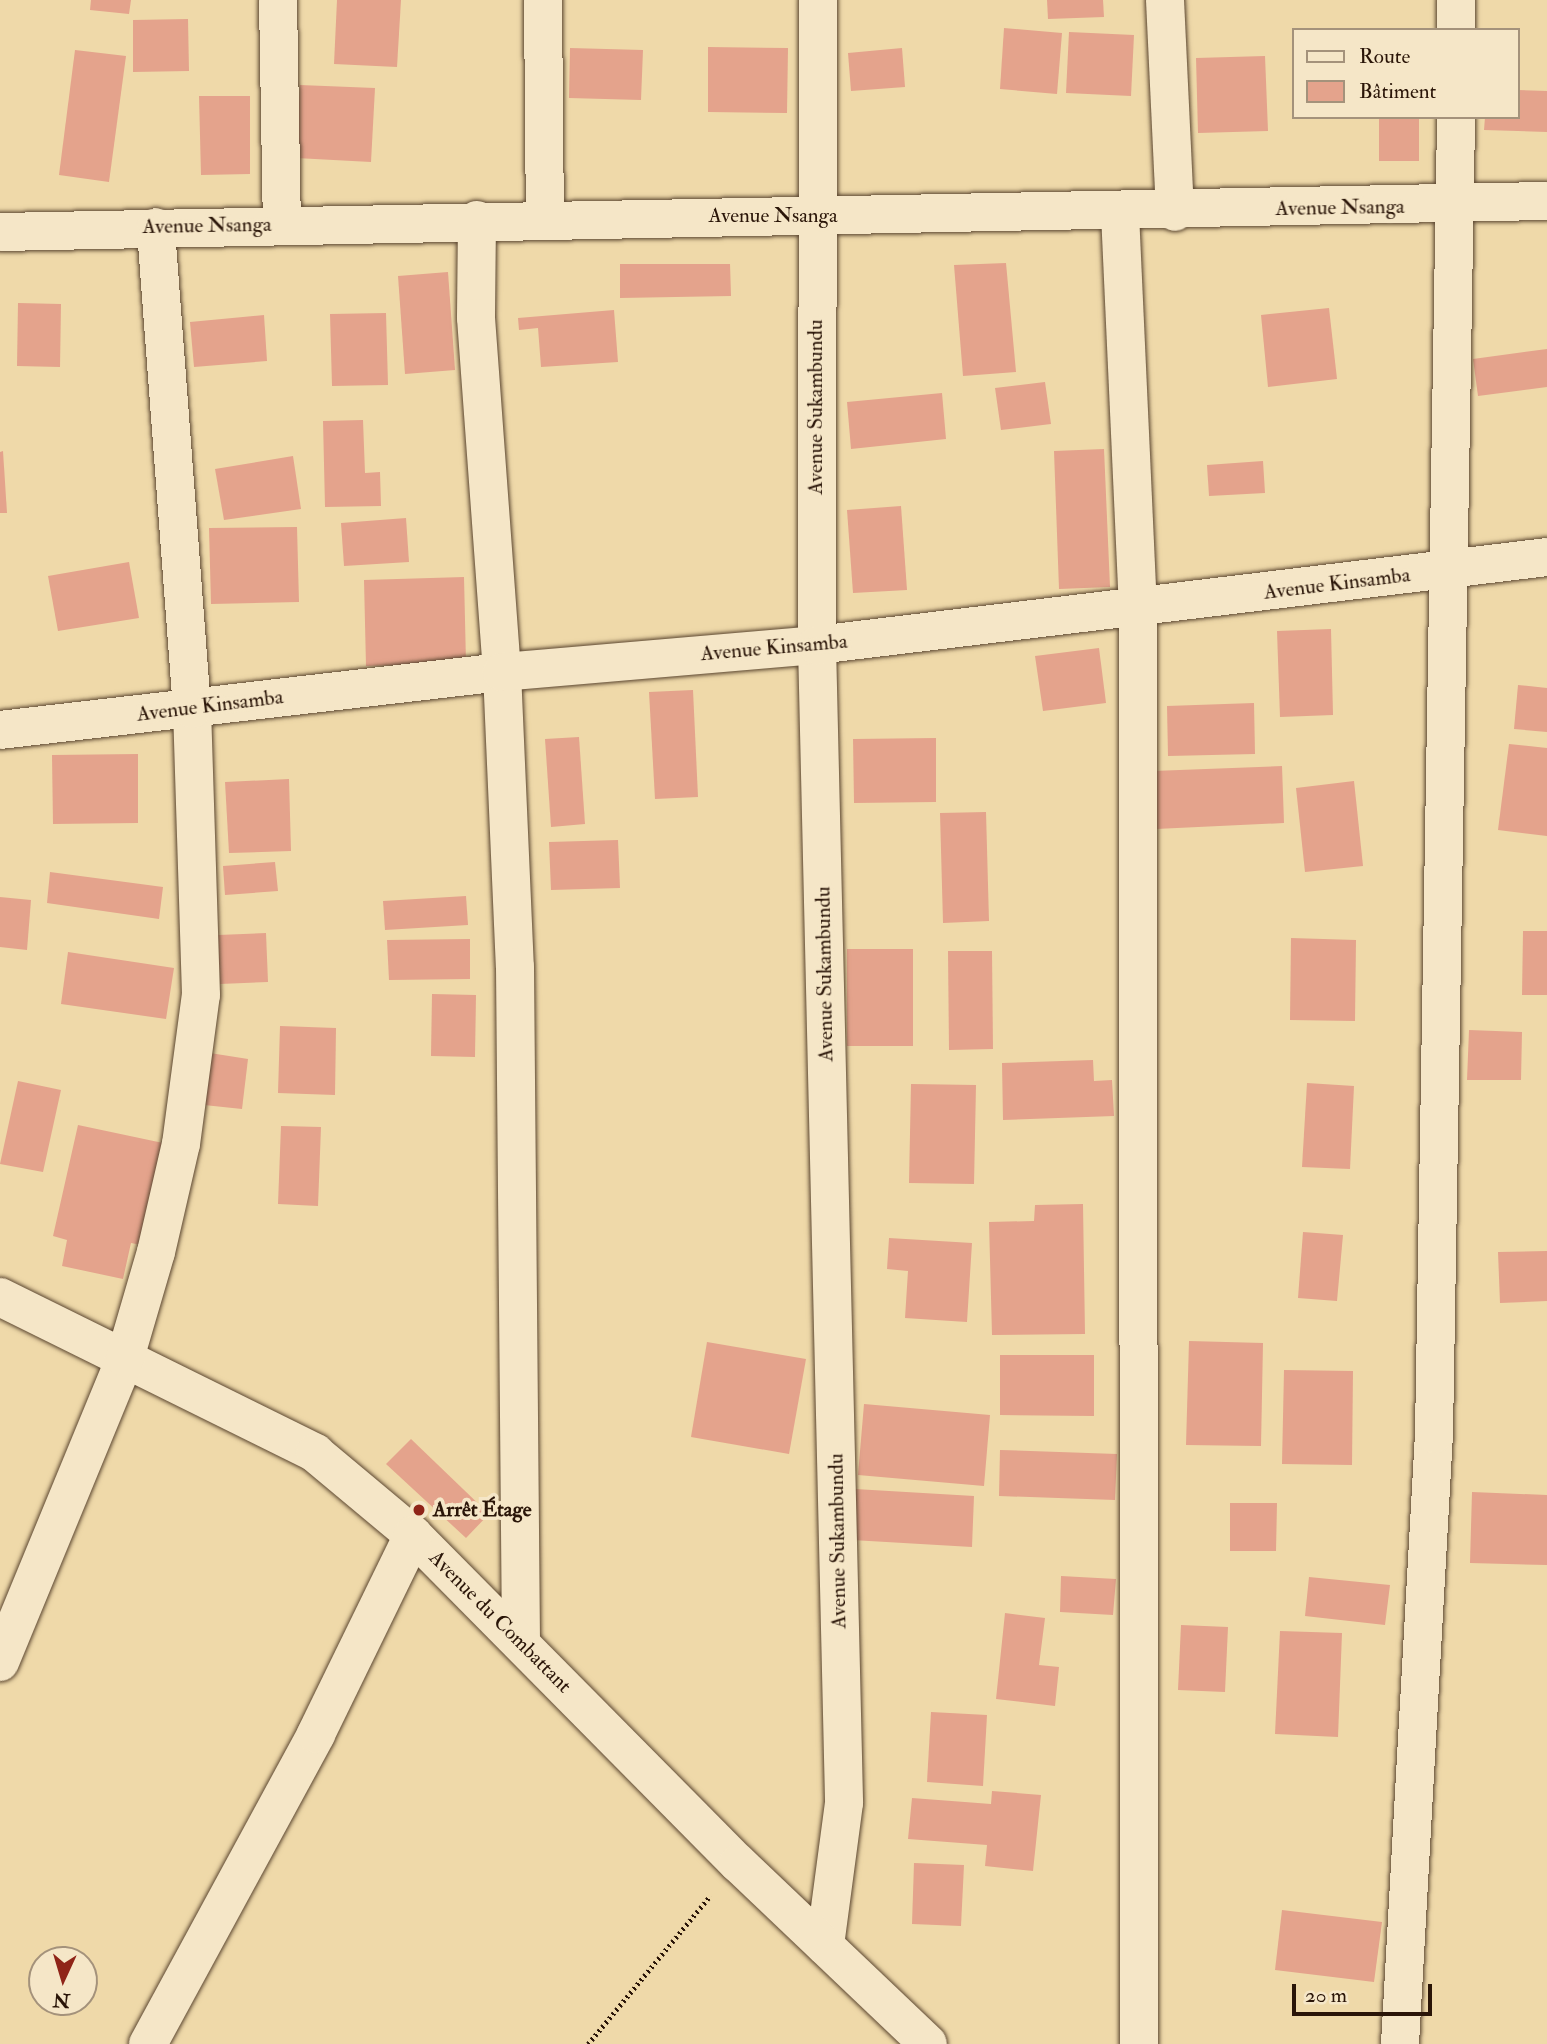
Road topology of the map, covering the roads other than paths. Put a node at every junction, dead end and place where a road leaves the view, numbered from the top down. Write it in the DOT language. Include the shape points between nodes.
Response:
graph roads {
  1 [pos="278,0"];
  2 [pos="542,0"];
  3 [pos="818,0"];
  4 [pos="1165,0"];
  5 [pos="1456,0"];
  6 [pos="1456,28"];
  7 [pos="1456,119"];
  8 [pos="1547,201"];
  9 [pos="1457,206"];
  10 [pos="1175,212"];
  11 [pos="1120,213"];
  12 [pos="816,217"];
  13 [pos="477,220"];
  14 [pos="545,220"];
  15 [pos="282,225"];
  16 [pos="156,227"];
  17 [pos="0,232"];
  18 [pos="1547,557"];
  19 [pos="1451,570"];
  20 [pos="1139,608"];
  21 [pos="817,645"];
  22 [pos="502,672"];
  23 [pos="192,709"];
  24 [pos="0,730"];
  25 [pos="0,1297"];
  26 [pos="125,1358"];
  27 [pos="412,1535"];
  28 [pos="521,1642"];
  29 [pos="0,1662"];
  30 [pos="825,1946"];
  31 [pos="148,2044"];
  32 [pos="928,2044"];
  33 [pos="1139,2044"];
  34 [pos="1400,2044"];
  1 -- 15 [label="street"];
  2 -- 14 [label="street"];
  3 -- 12 [label="street, Avenue Sukambundu"];
  4 -- 10 [label="street"];
  5 -- 6 [label="street"];
  7 -- 9 [label="street"];
  8 -- 9 [label="street, Avenue Nsanga"];
  9 -- 10 [label="street, Avenue Nsanga"];
  9 -- 19 [label="street"];
  10 -- 11 [label="street, Avenue Nsanga"];
  11 -- 12 [label="street, Avenue Nsanga"];
  11 -- 20 [label="street"];
  12 -- 14 [label="street, Avenue Nsanga"];
  12 -- 21 [label="street, Avenue Sukambundu"];
  13 -- 14 [label="street, Avenue Nsanga"];
  13 -- 15 [label="street, Avenue Nsanga"];
  13 -- 22 [label="street" via="476,318"];
  15 -- 16 [label="street, Avenue Nsanga"];
  16 -- 17 [label="street, Avenue Nsanga"];
  16 -- 23 [label="street"];
  18 -- 19 [label="street, Avenue Kinsamba"];
  19 -- 20 [label="street, Avenue Kinsamba"];
  19 -- 34 [label="street" via="1434,1434"];
  20 -- 21 [label="street, Avenue Kinsamba"];
  20 -- 33 [label="street"];
  21 -- 22 [label="street, Avenue Kinsamba"];
  21 -- 30 [label="street, Avenue Sukambundu" via="844,1803"];
  22 -- 23 [label="street, Avenue Kinsamba"];
  22 -- 28 [label="street" via="515,967"];
  23 -- 24 [label="street, Avenue Kinsamba"];
  23 -- 26 [label="street" via="201,995 181,1144"];
  25 -- 26 [label="street, Avenue du Combattant"];
  26 -- 27 [label="street, Avenue du Combattant" via="315,1453"];
  26 -- 29 [label="street"];
  27 -- 28 [label="street, Avenue du Combattant"];
  27 -- 31 [label="street" via="316,1734"];
  28 -- 30 [label="street, Avenue du Combattant"];
  30 -- 32 [label="street, Avenue du Combattant"];
}
